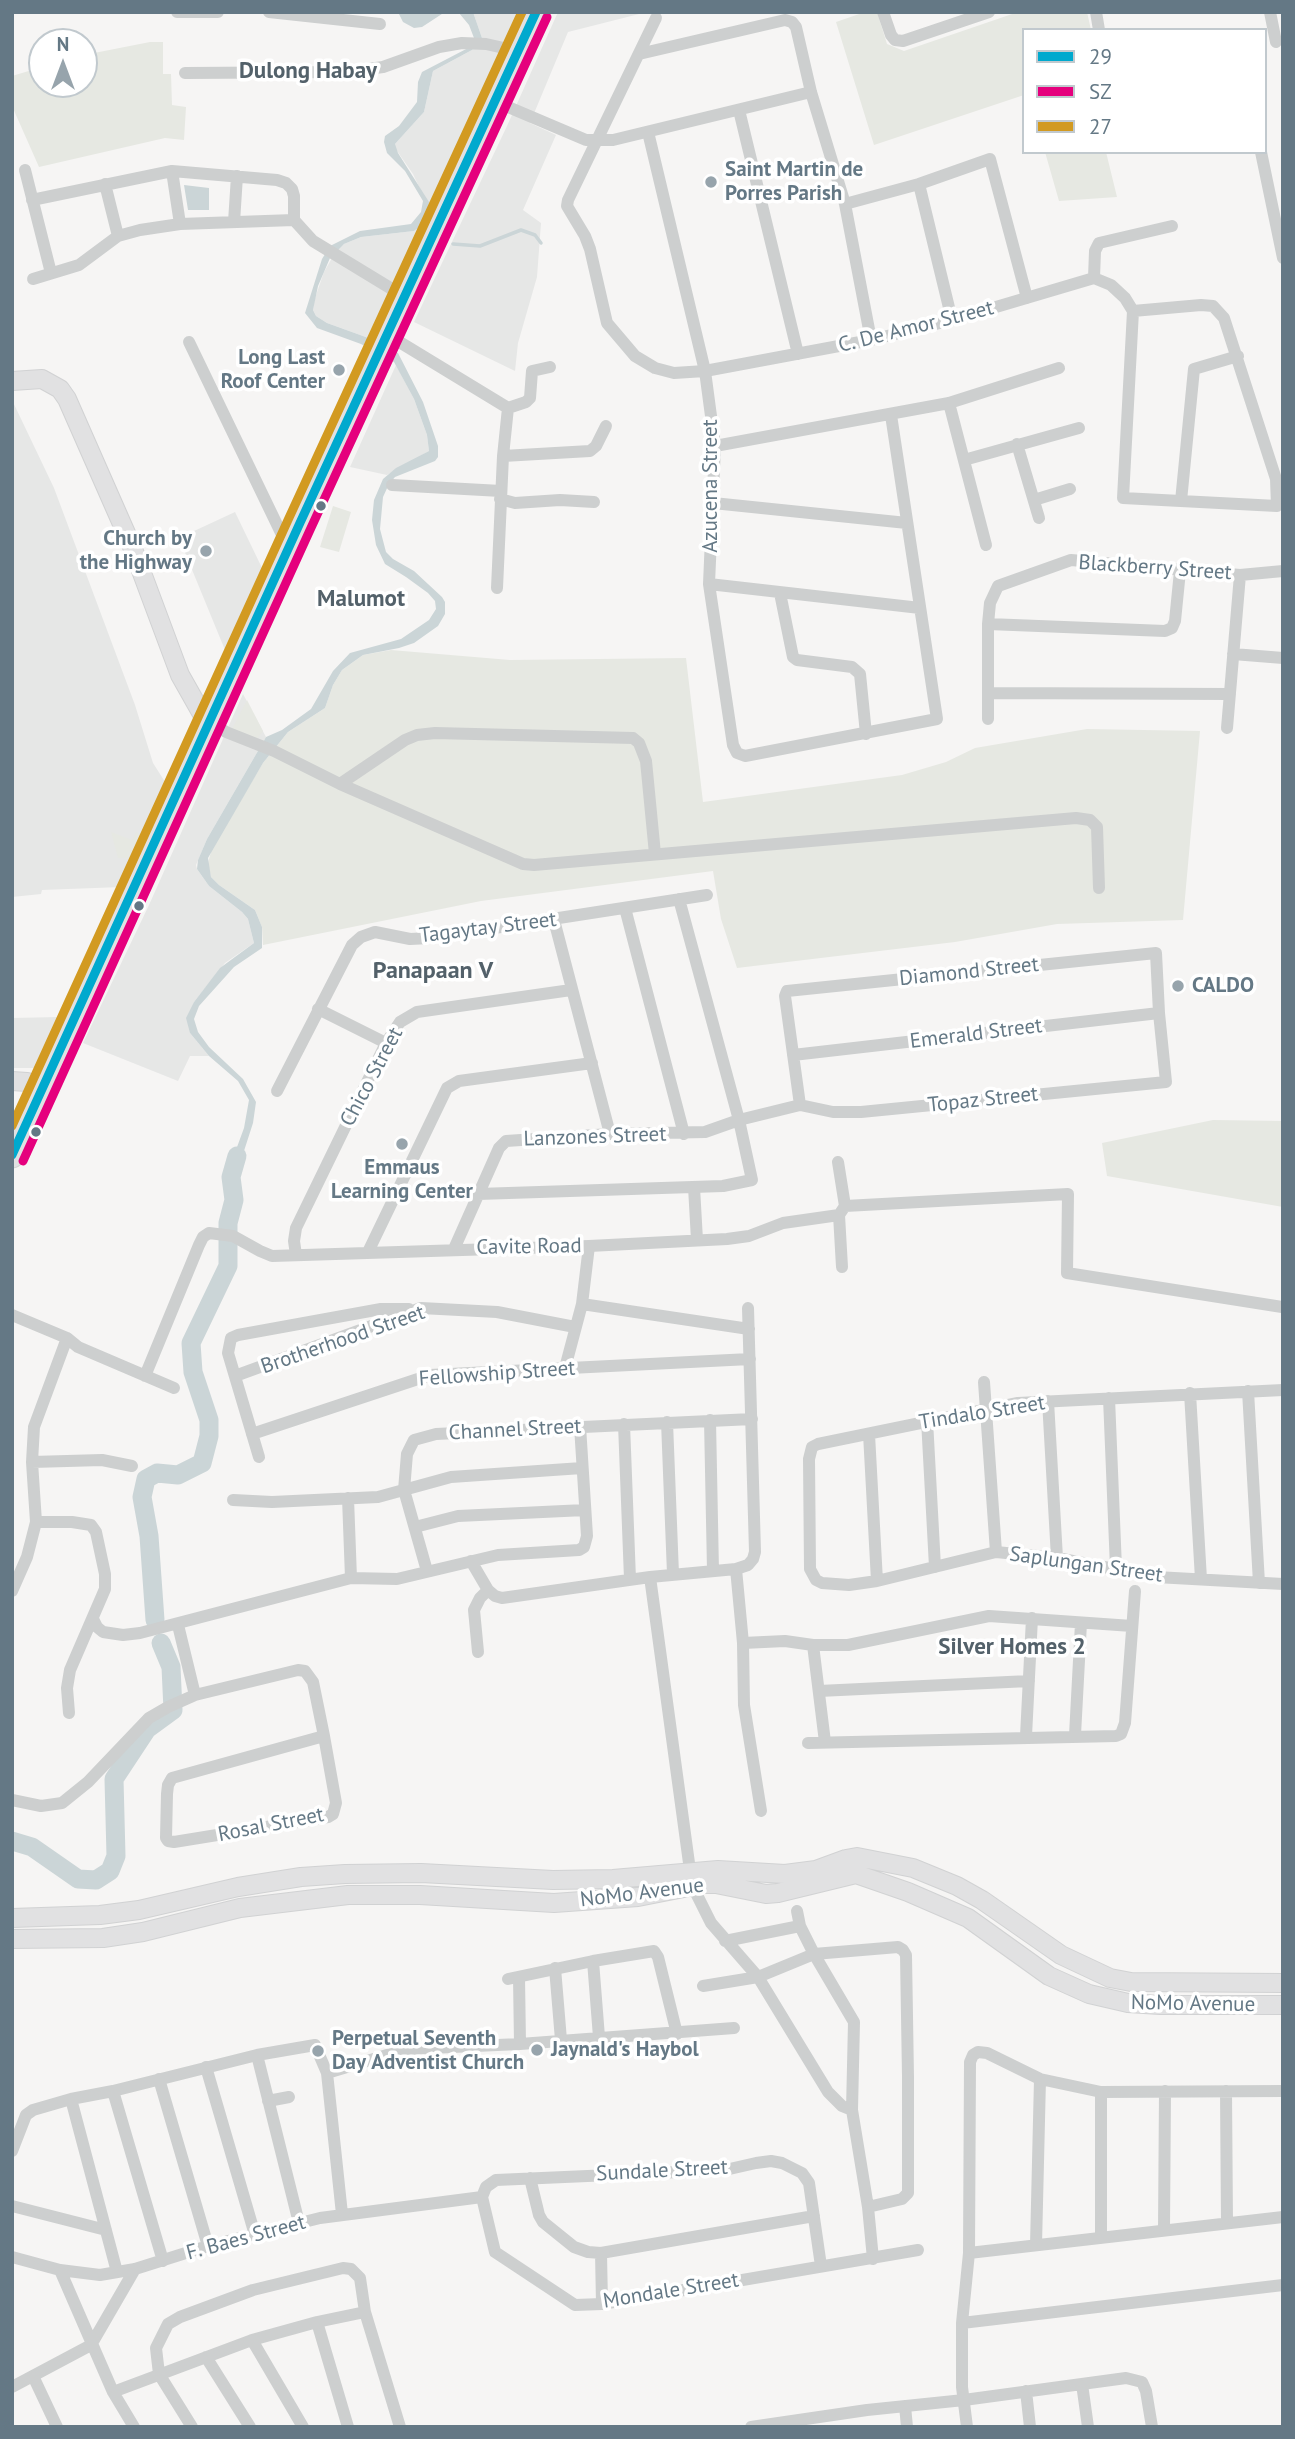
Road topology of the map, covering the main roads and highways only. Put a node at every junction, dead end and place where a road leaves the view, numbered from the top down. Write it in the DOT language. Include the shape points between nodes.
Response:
graph roads {
  1 [pos="536,12"];
  2 [pos="12,381"];
  3 [pos="211,722"];
  4 [pos="12,1081"];
  5 [pos="43,1089"];
  6 [pos="12,1157"];
  7 [pos="691,1878"];
  8 [pos="12,1918"];
  9 [pos="12,1940"];
  10 [pos="1283,1983"];
  11 [pos="1283,2005"];
  1 -- 3 [label="highway"];
  2 -- 3 [label="main road" via="42,379 67,399 133,549 180,676"];
  3 -- 5 [label="highway"];
  4 -- 5 [label="main road"];
  5 -- 6 [label="highway"];
  7 -- 8 [label="main road, NoMo Avenue" via="553,1880 421,1872 345,1874 238,1887 139,1910"];
  7 -- 9 [label="main road, NoMo Avenue" via="625,1898 554,1903 348,1895 240,1908 103,1938"];
  7 -- 10 [label="main road, NoMo Avenue" via="797,1873 846,1858 869,1859 914,1868 957,1886 1061,1955 1110,1978"];
  7 -- 11 [label="main road, NoMo Avenue" via="766,1894 856,1874 968,1919 1049,1976 1089,1994 1139,2004"];
}
